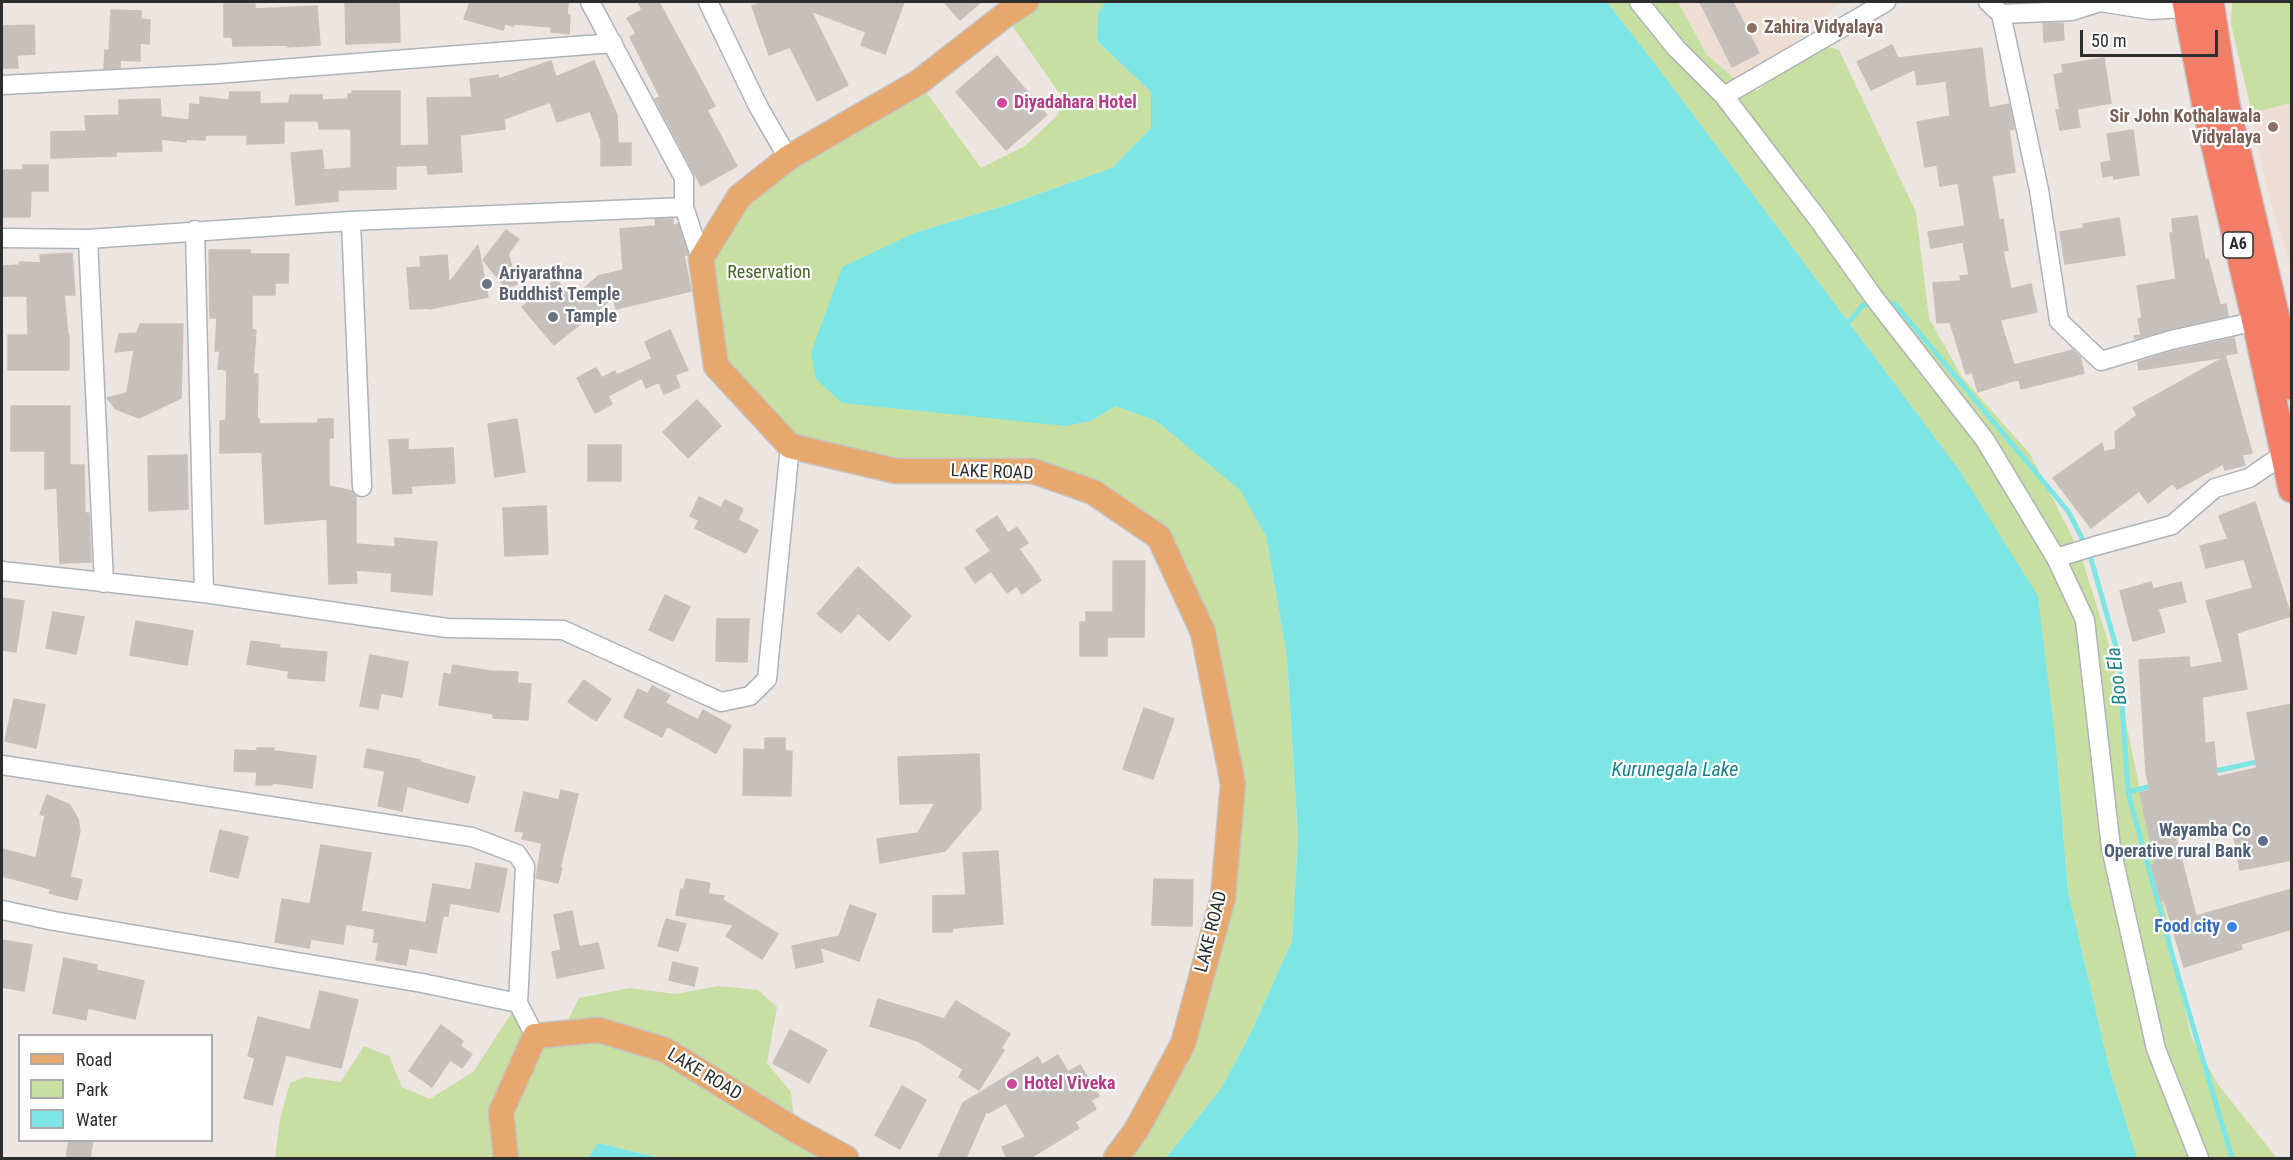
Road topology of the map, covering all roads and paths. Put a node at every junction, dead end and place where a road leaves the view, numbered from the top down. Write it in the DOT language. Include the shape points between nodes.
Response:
graph roads {
  1 [pos="590,2"];
  2 [pos="708,2"];
  3 [pos="1026,2"];
  4 [pos="1639,2"];
  5 [pos="1886,2"];
  6 [pos="2198,4"];
  7 [pos="1995,8"];
  8 [pos="613,43"];
  9 [pos="2,85"];
  10 [pos="1725,96"];
  11 [pos="788,158"];
  12 [pos="684,207"];
  13 [pos="351,221"];
  14 [pos="195,230"];
  15 [pos="2,238"];
  16 [pos="88,238"];
  17 [pos="701,259"];
  18 [pos="2265,319"];
  19 [pos="2292,387"];
  20 [pos="790,446"];
  21 [pos="2288,453"];
  22 [pos="362,488"];
  23 [pos="2292,489"];
  24 [pos="2056,558"];
  25 [pos="2,571"];
  26 [pos="104,583"];
  27 [pos="204,593"];
  28 [pos="2,765"];
  29 [pos="2,909"];
  30 [pos="518,1003"];
  31 [pos="535,1036"];
  32 [pos="506,1158"];
  33 [pos="846,1158"];
  34 [pos="1116,1158"];
  35 [pos="2199,1158"];
  1 -- 8 [label="street"];
  2 -- 11 [label="street"];
  3 -- 11 [label="main road" via="919,82"];
  4 -- 10 [label="street" via="1676,48"];
  5 -- 10 [label="street"];
  6 -- 7 [label="street" via="2151,10 2100,2 2072,11"];
  6 -- 18 [label="highway, A6" via="2226,105"];
  7 -- 18 [label="street" via="2039,190 2059,321 2101,362 2171,340"];
  8 -- 9 [label="street" via="216,74"];
  8 -- 12 [label="street" via="684,178"];
  10 -- 24 [label="street" via="1985,440"];
  11 -- 17 [label="main road" via="739,197"];
  12 -- 13 [label="street"];
  12 -- 17 [label="street"];
  13 -- 14 [label="street"];
  13 -- 22 [label="street"];
  14 -- 16 [label="street"];
  14 -- 27 [label="street"];
  15 -- 16 [label="street"];
  16 -- 26 [label="street"];
  17 -- 20 [label="main road" via="716,366"];
  18 -- 19 [label="highway, A6"];
  18 -- 21 [label="highway, A6"];
  20 -- 27 [label="street" via="767,679 750,696 721,702 563,630 447,628"];
  20 -- 34 [label="main road, LAKE ROAD" via="896,471 1033,471 1093,492 1159,537 1203,632 1233,784 1223,898 1183,1044 1137,1129"];
  21 -- 23 [label="highway, A6"];
  21 -- 24 [label="street" via="2248,478 2215,488 2172,525"];
  24 -- 35 [label="street" via="2085,620 2110,848 2156,1049"];
  25 -- 26 [label="street"];
  26 -- 27 [label="street"];
  28 -- 30 [label="street" via="472,837 517,854 525,866"];
  29 -- 30 [label="street"];
  30 -- 31 [label="street"];
  31 -- 32 [label="main road" via="501,1112"];
  31 -- 33 [label="main road, LAKE ROAD" via="599,1030 665,1050"];
}
